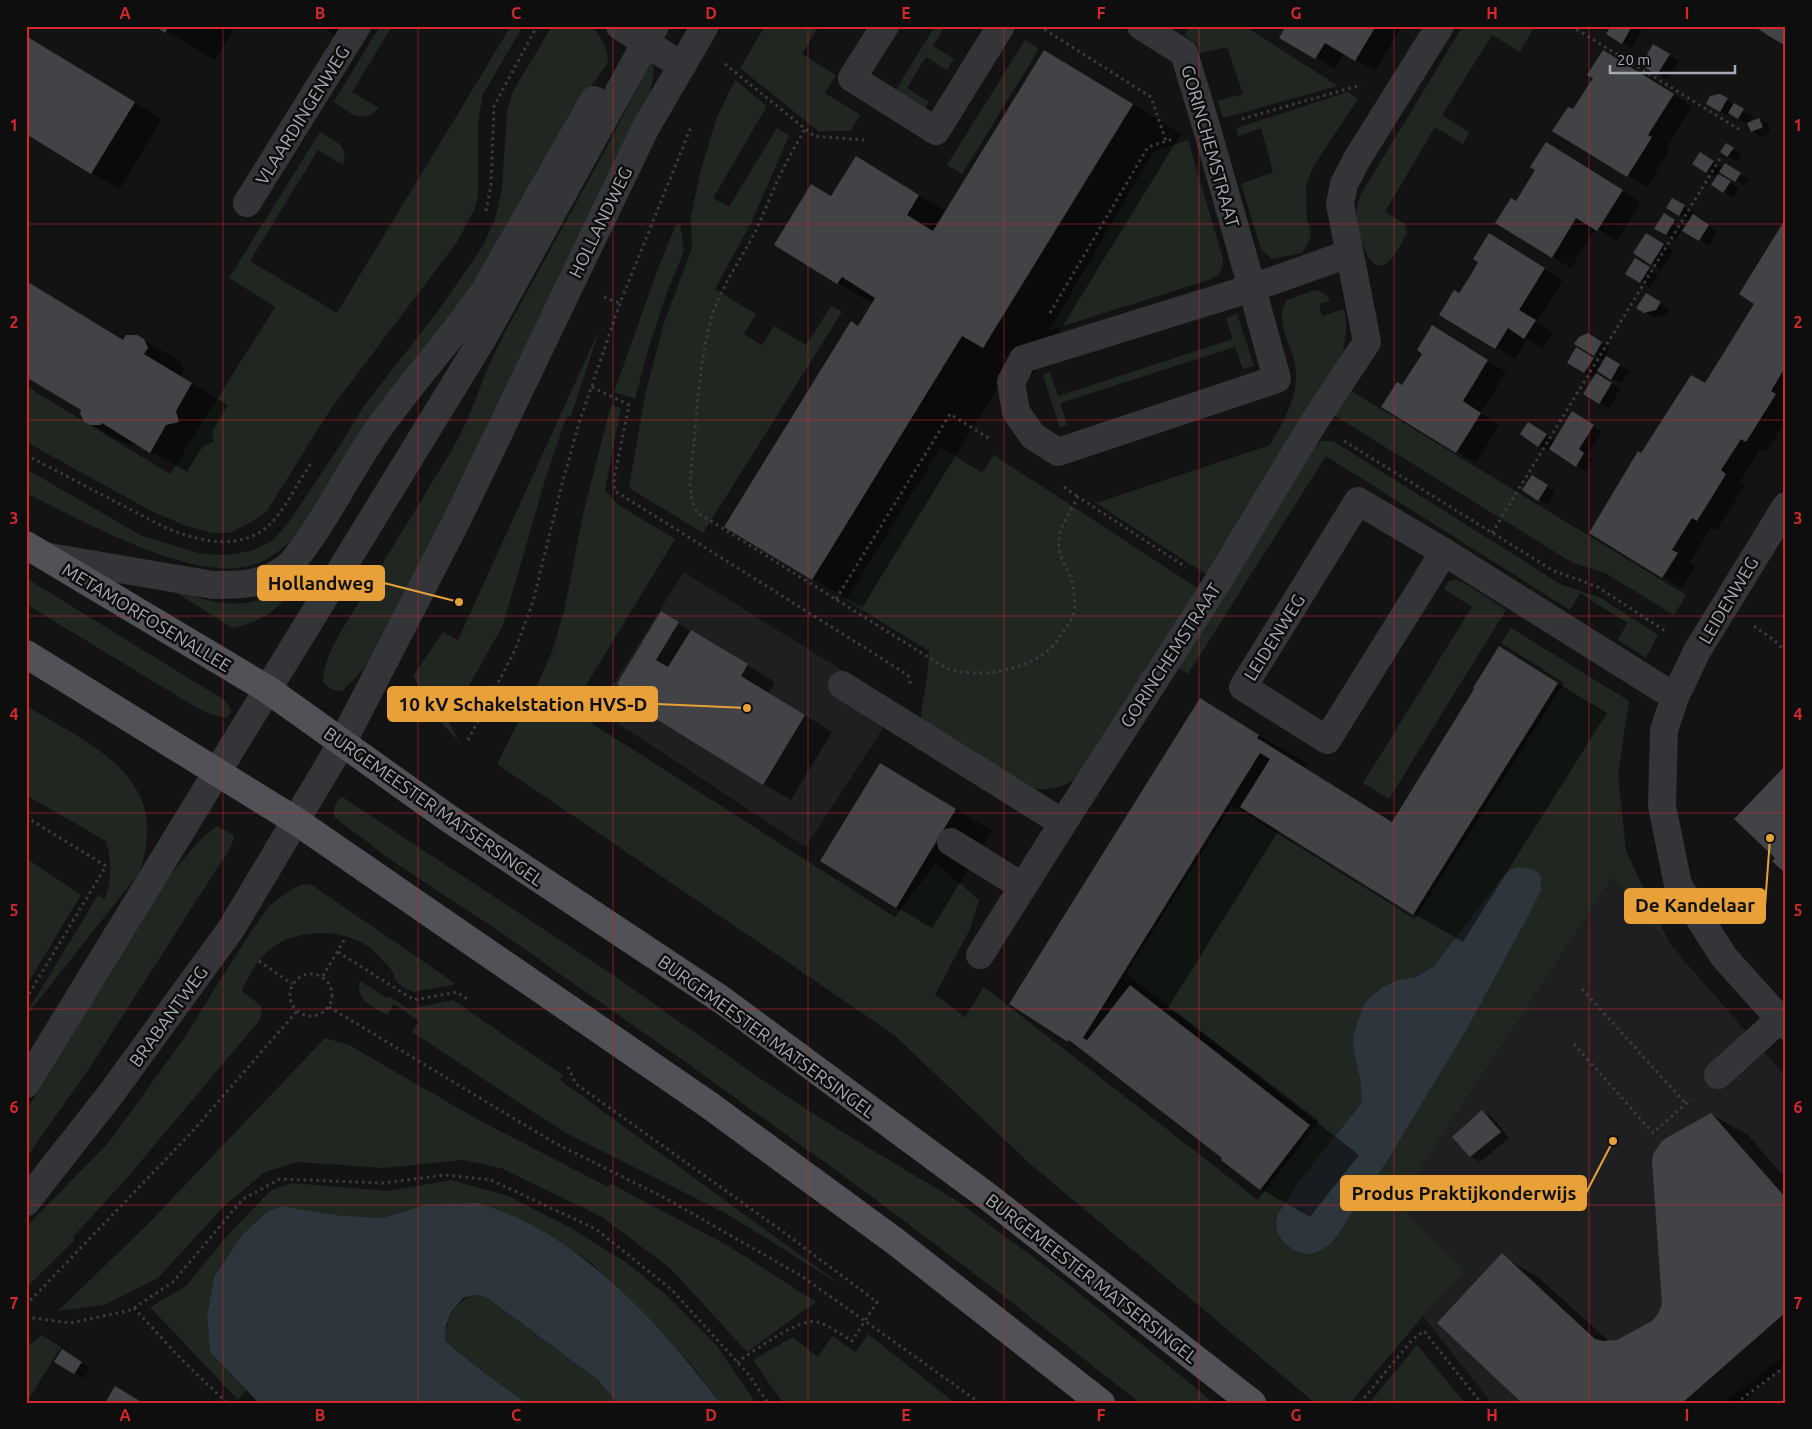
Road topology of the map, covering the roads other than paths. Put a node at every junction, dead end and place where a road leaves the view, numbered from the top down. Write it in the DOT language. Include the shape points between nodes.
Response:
graph roads {
  1 [pos="356,26"];
  2 [pos="620,26"];
  3 [pos="705,26"];
  4 [pos="884,26"];
  5 [pos="1001,26"];
  6 [pos="1141,26"];
  7 [pos="1440,26"];
  8 [pos="650,35"];
  9 [pos="682,66"];
  10 [pos="248,203"];
  11 [pos="1348,254"];
  12 [pos="1252,288"];
  13 [pos="1786,506"];
  14 [pos="38,551"];
  15 [pos="1444,552"];
  16 [pos="26,654"];
  17 [pos="842,685"];
  18 [pos="267,689"];
  19 [pos="1675,697"];
  20 [pos="342,743"];
  21 [pos="217,772"];
  22 [pos="296,821"];
  23 [pos="1063,823"];
  24 [pos="951,842"];
  25 [pos="1023,887"];
  26 [pos="980,955"];
  27 [pos="1783,1022"];
  28 [pos="1718,1075"];
  29 [pos="26,1084"];
  30 [pos="26,1202"];
  31 [pos="1101,1403"];
  32 [pos="1252,1403"];
  1 -- 10 [label="street, VLAARDINGENWEG"];
  2 -- 8 [label="street"];
  3 -- 9 [label="street, HOLLANDWEG"];
  4 -- 5 [label="street" via="852,78 936,131"];
  6 -- 12 [label="street, GORINCHEMSTRAAT" via="1184,54"];
  7 -- 11 [label="street, GORINCHEMSTRAAT" via="1344,184 1340,204"];
  8 -- 9 [label="street"];
  8 -- 14 [label="street" via="594,101 486,290 377,432 294,562 256,583 213,585"];
  8 -- 18 [label="street" via="483,338"];
  9 -- 20 [label="street, HOLLANDWEG" via="646,128 458,518"];
  11 -- 12 [label="street, GORINCHEMSTRAAT"];
  11 -- 23 [label="street, GORINCHEMSTRAAT" via="1367,342"];
  12 -- 12 [label="street, GORINCHEMSTRAAT" via="1022,360 1011,382 1016,412 1033,436 1058,452 1278,379"];
  13 -- 19 [label="street, LEIDENWEG" via="1697,651"];
  14 -- 18 [label="main road, METAMORFOSENALLEE"];
  15 -- 15 [label="street, LEIDENWEG" via="1327,740 1242,687 1358,501"];
  15 -- 19 [label="street, LEIDENWEG"];
  16 -- 21 [label="main road"];
  17 -- 23 [label="street"];
  18 -- 20 [label="main road, BURGEMEESTER MATSERSINGEL"];
  18 -- 21 [label="street"];
  19 -- 27 [label="street, LEIDENWEG" via="1664,730 1662,806 1678,885 1724,957"];
  20 -- 22 [label="street, HOLLANDWEG"];
  20 -- 32 [label="main road, BURGEMEESTER MATSERSINGEL" via="722,1000 987,1196"];
  21 -- 22 [label="main road"];
  21 -- 29 [label="street"];
  22 -- 30 [label="street, BRABANTWEG" via="231,929 110,1095"];
  22 -- 31 [label="main road" via="709,1105 896,1242"];
  23 -- 25 [label="street, GORINCHEMSTRAAT"];
  24 -- 25 [label="street"];
  25 -- 26 [label="street, GORINCHEMSTRAAT"];
  27 -- 28 [label="street"];
}
